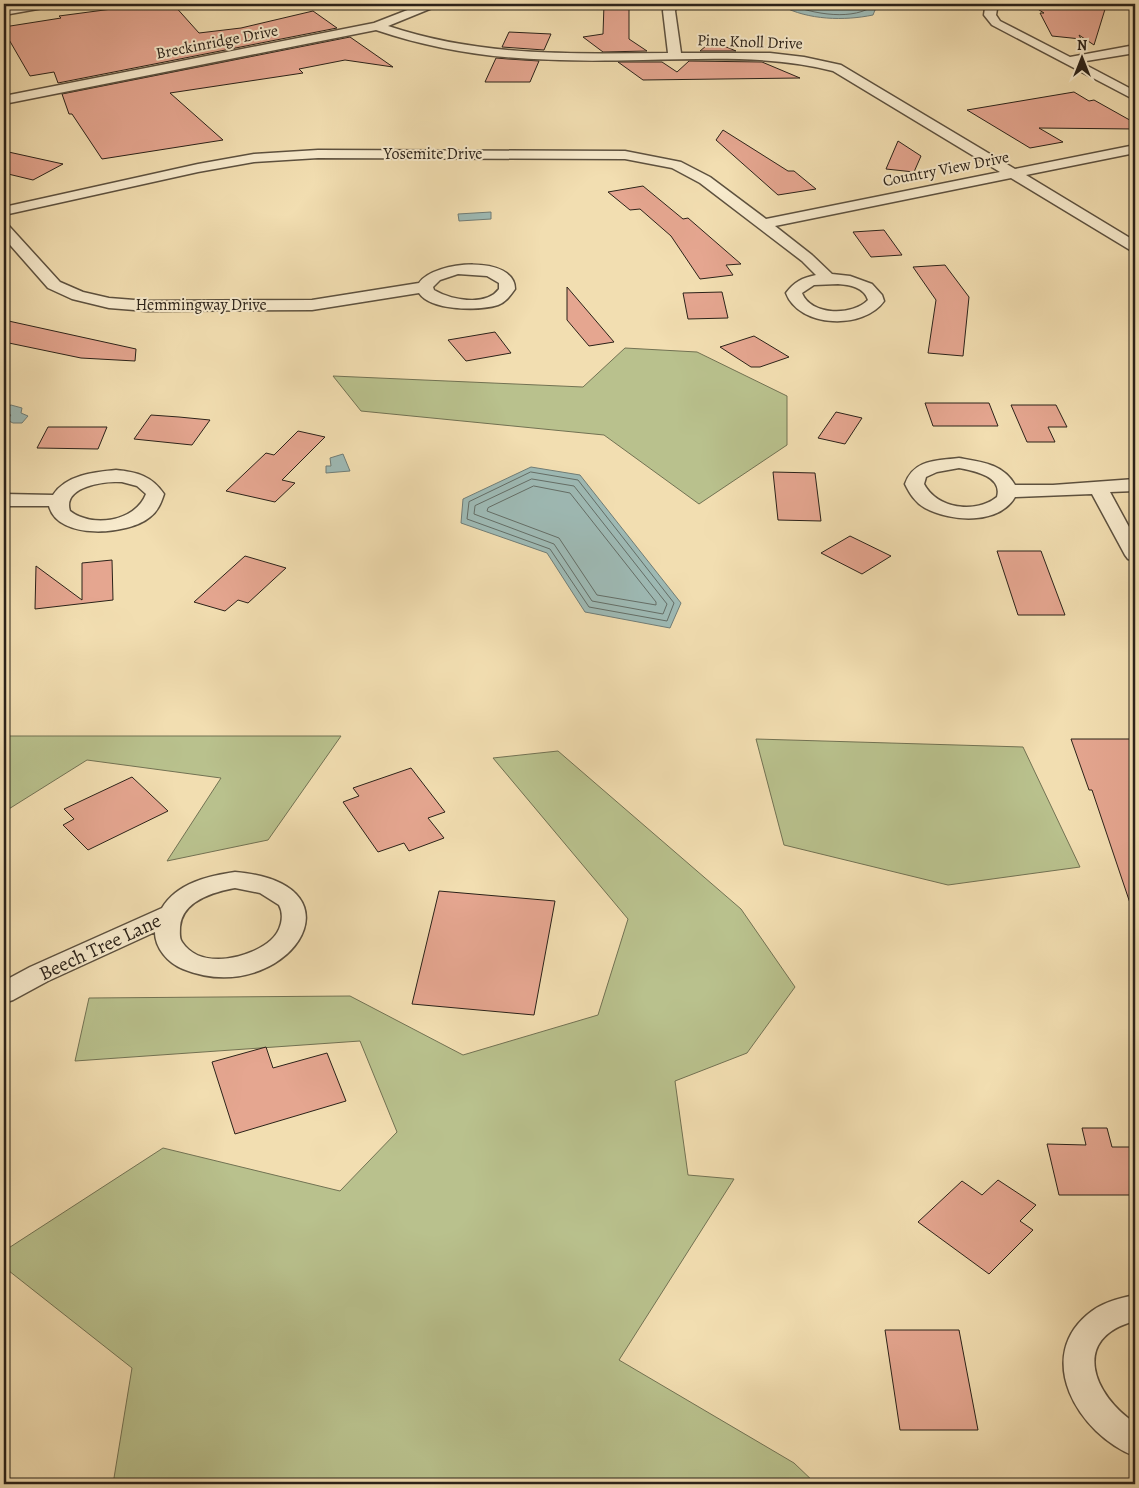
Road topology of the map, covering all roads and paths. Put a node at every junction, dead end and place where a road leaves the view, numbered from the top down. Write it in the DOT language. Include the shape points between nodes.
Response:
graph roads {
  1 [pos="48,4"];
  2 [pos="433,4"];
  3 [pos="671,4"];
  4 [pos="995,4"];
  5 [pos="4,12"];
  6 [pos="377,26"];
  7 [pos="1135,49"];
  8 [pos="675,56"];
  9 [pos="1067,61"];
  10 [pos="1135,96"];
  11 [pos="4,100"];
  12 [pos="1135,149"];
  13 [pos="1014,174"];
  14 [pos="4,212"];
  15 [pos="764,224"];
  16 [pos="4,229"];
  17 [pos="1135,247"];
  18 [pos="828,279"];
  19 [pos="425,287"];
  20 [pos="1135,485"];
  21 [pos="1100,489"];
  22 [pos="1009,491"];
  23 [pos="4,500"];
  24 [pos="60,501"];
  25 [pos="1135,555"];
  26 [pos="171,914"];
  27 [pos="4,994"];
  28 [pos="1135,1308"];
  29 [pos="1135,1441"];
  1 -- 5 [label="street"];
  2 -- 6 [label="street, Breckinridge Drive"];
  3 -- 8 [label="street" via="669,11"];
  4 -- 9 [label="street" via="990,15 996,23"];
  6 -- 8 [label="street, Pine Knoll Drive" via="412,38 479,52 536,56"];
  6 -- 11 [label="street, Breckinridge Drive"];
  7 -- 9 [label="street"];
  8 -- 13 [label="street, Pine Knoll Drive" via="784,58 837,68"];
  9 -- 10 [label="street"];
  12 -- 13 [label="street, Country View Drive"];
  13 -- 15 [label="street, Country View Drive"];
  13 -- 17 [label="street, Pine Knoll Drive"];
  14 -- 15 [label="street, Yosemite Drive" via="254,158 318,154 580,154 625,155 676,166 705,180"];
  15 -- 18 [label="street, Yosemite Drive" via="808,258"];
  16 -- 19 [label="street, Hemmingway Drive" via="54,285 78,296 109,303 157,306 312,305"];
  20 -- 21 [label="street"];
  21 -- 22 [label="street"];
  21 -- 25 [label="street"];
  23 -- 24 [label="street"];
  26 -- 26 [label="street, Beech Tree Lane" via="167,926 172,948 194,964 209,968 226,968 259,960 284,943 294,920 287,899 278,890 251,881 219,882 203,887 178,904"];
  26 -- 27 [label="street, Beech Tree Lane" via="39,974"];
  28 -- 29 [label="street" via="1104,1317 1091,1329 1082,1344 1079,1361 1090,1400 1103,1417"];
}
